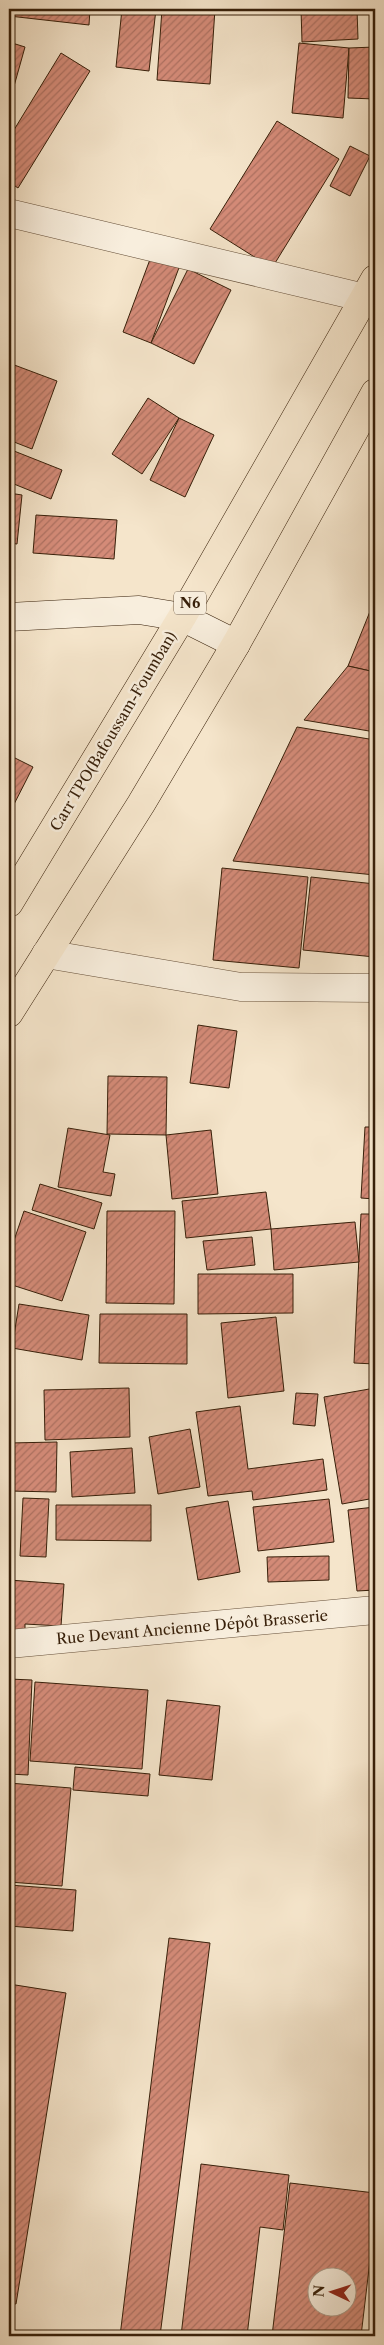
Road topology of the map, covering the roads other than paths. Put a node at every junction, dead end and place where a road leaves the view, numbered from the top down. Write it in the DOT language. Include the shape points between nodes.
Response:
graph roads {
  1 [pos="9,213"];
  2 [pos="372,293"];
  3 [pos="375,393"];
  4 [pos="9,617"];
  5 [pos="182,617"];
  6 [pos="236,644"];
  7 [pos="9,903"];
  8 [pos="46,954"];
  9 [pos="375,988"];
  10 [pos="9,1013"];
  11 [pos="375,1610"];
  12 [pos="9,1644"];
  1 -- 2 [label="street"];
  2 -- 5 [label="highway, Carr TPO(Bafoussam-Foumban) / N6"];
  3 -- 6 [label="highway"];
  4 -- 5 [label="street" via="140,610"];
  5 -- 6 [label="street"];
  5 -- 7 [label="highway, Carr TPO(Bafoussam-Foumban) / N6"];
  6 -- 8 [label="highway" via="141,804"];
  8 -- 9 [label="street" via="241,987"];
  8 -- 10 [label="highway"];
  11 -- 12 [label="street, Rue Devant Ancienne Dépôt Brasserie"];
}
